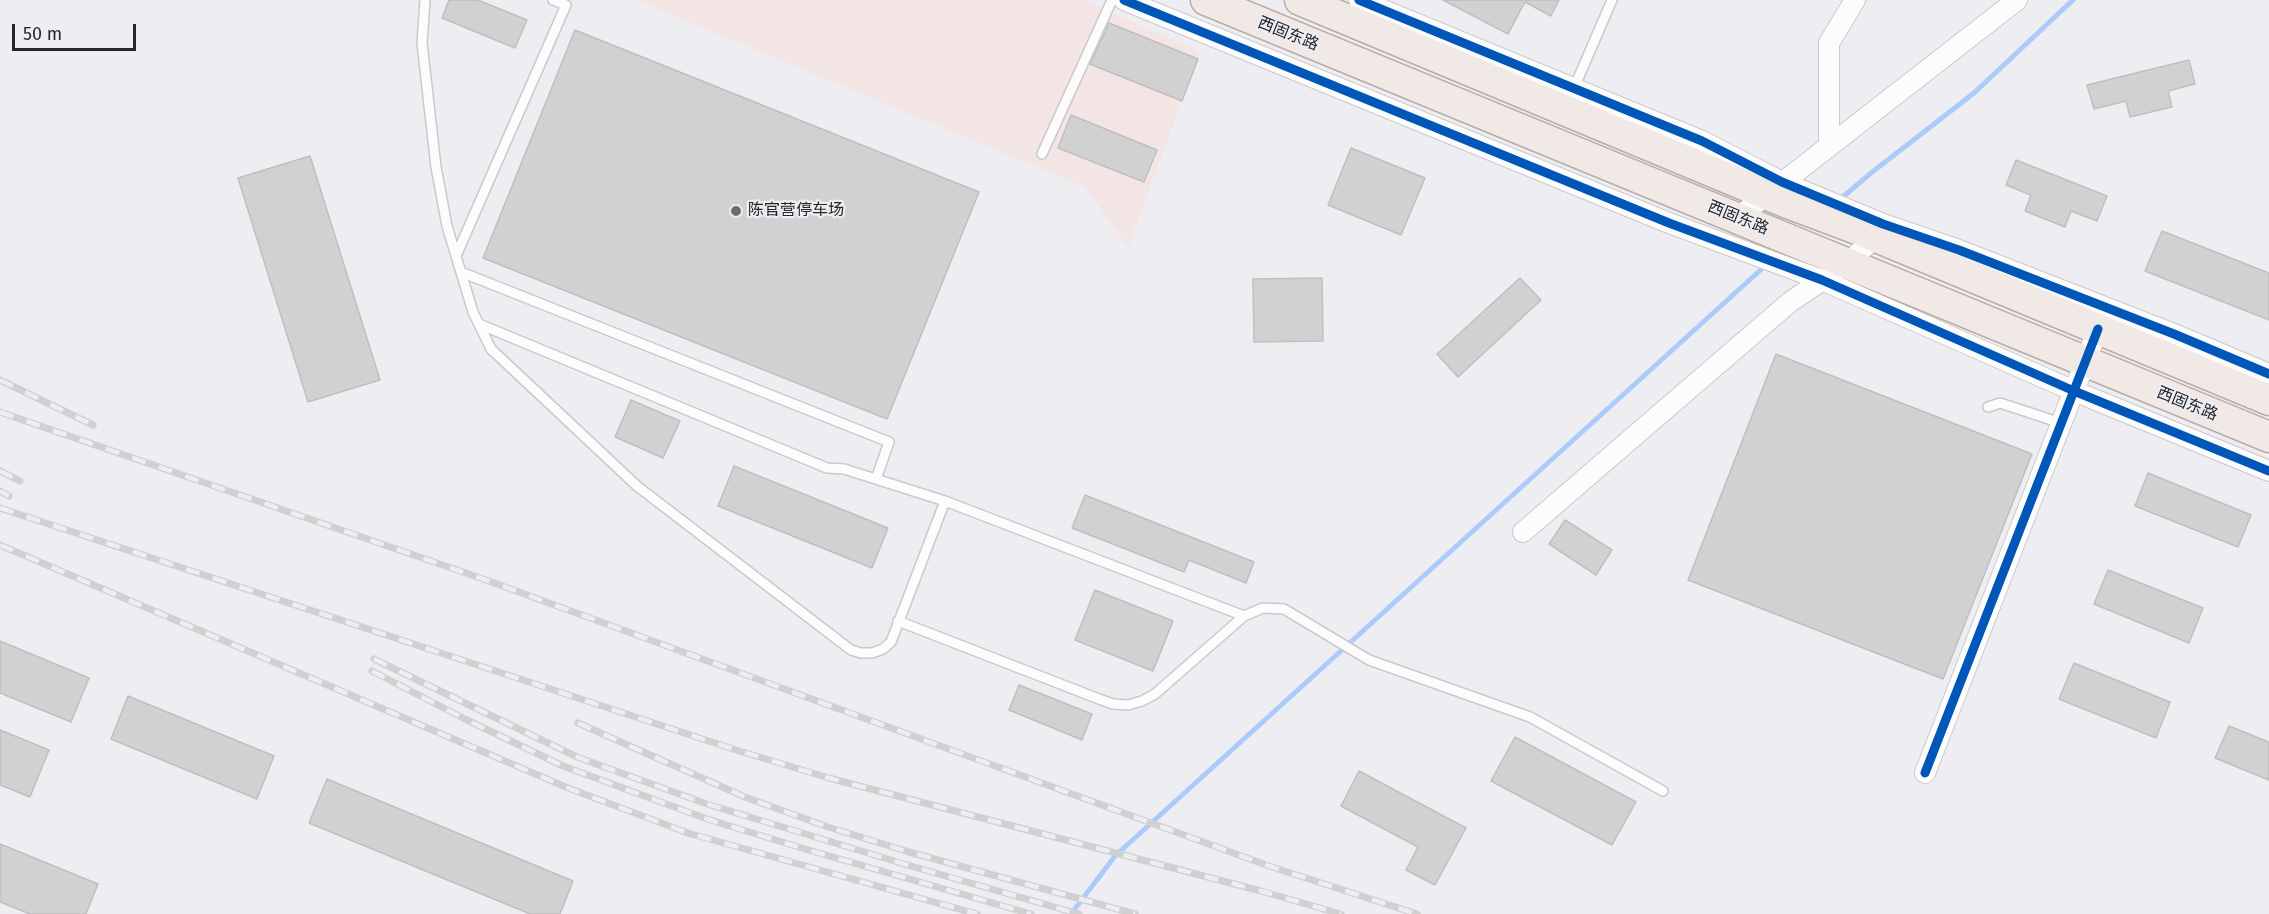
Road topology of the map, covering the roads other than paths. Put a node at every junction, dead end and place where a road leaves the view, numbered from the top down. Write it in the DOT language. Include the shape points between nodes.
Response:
graph roads {
  1 [pos="425,0"];
  2 [pos="553,0"];
  3 [pos="1112,0"];
  4 [pos="1124,0"];
  5 [pos="1206,0"];
  6 [pos="1300,0"];
  7 [pos="1359,0"];
  8 [pos="1612,0"];
  9 [pos="1855,0"];
  10 [pos="2017,0"];
  11 [pos="1574,88"];
  12 [pos="1828,146"];
  13 [pos="1042,154"];
  14 [pos="1783,192"];
  15 [pos="1748,223"];
  16 [pos="1867,228"];
  17 [pos="456,256"];
  18 [pos="1827,268"];
  19 [pos="461,272"];
  20 [pos="479,324"];
  21 [pos="2098,329"];
  22 [pos="2085,362"];
  23 [pos="2269,374"];
  24 [pos="2074,391"];
  25 [pos="2269,400"];
  26 [pos="1988,407"];
  27 [pos="2061,423"];
  28 [pos="2269,437"];
  29 [pos="2269,471"];
  30 [pos="876,479"];
  31 [pos="945,501"];
  32 [pos="1523,532"];
  33 [pos="1245,616"];
  34 [pos="898,621"];
  35 [pos="1925,773"];
  36 [pos="1663,791"];
  1 -- 17 [label="lane" via="422,42 436,167"];
  2 -- 17 [label="lane" via="566,5"];
  3 -- 13 [label="lane"];
  4 -- 18 [label="street" via="1669,223 1739,249"];
  5 -- 15 [label="main road, 西固东路"];
  6 -- 14 [label="main road, 西固东路"];
  7 -- 11 [label="street"];
  8 -- 11 [label="lane"];
  9 -- 12 [label="street" via="1829,42"];
  10 -- 12 [label="street"];
  11 -- 14 [label="street" via="1701,141"];
  12 -- 14 [label="street"];
  14 -- 15 [label="street"];
  14 -- 16 [label="main road, 西固东路"];
  15 -- 18 [label="main road, 西固东路"];
  16 -- 18 [label="street"];
  16 -- 21 [label="main road, 西固东路"];
  16 -- 23 [label="street" via="1959,250"];
  17 -- 19 [label="lane"];
  18 -- 22 [label="main road, 西固东路"];
  18 -- 24 [label="street"];
  18 -- 32 [label="street"];
  19 -- 20 [label="lane"];
  19 -- 30 [label="lane" via="889,442"];
  20 -- 30 [label="lane" via="827,468"];
  20 -- 34 [label="lane" via="491,349 637,486 851,650 861,654 883,649 891,642"];
  21 -- 22 [label="street"];
  21 -- 25 [label="main road, 西固东路"];
  22 -- 24 [label="street"];
  22 -- 28 [label="main road, 西固东路"];
  24 -- 27 [label="street"];
  24 -- 29 [label="street"];
  26 -- 27 [label="lane" via="2000,403"];
  27 -- 35 [label="street"];
  30 -- 31 [label="lane"];
  31 -- 33 [label="lane"];
  31 -- 34 [label="lane"];
  33 -- 34 [label="lane" via="1155,694 1128,705 1099,699"];
  33 -- 36 [label="lane" via="1263,608 1284,609 1370,660 1530,717"];
}
